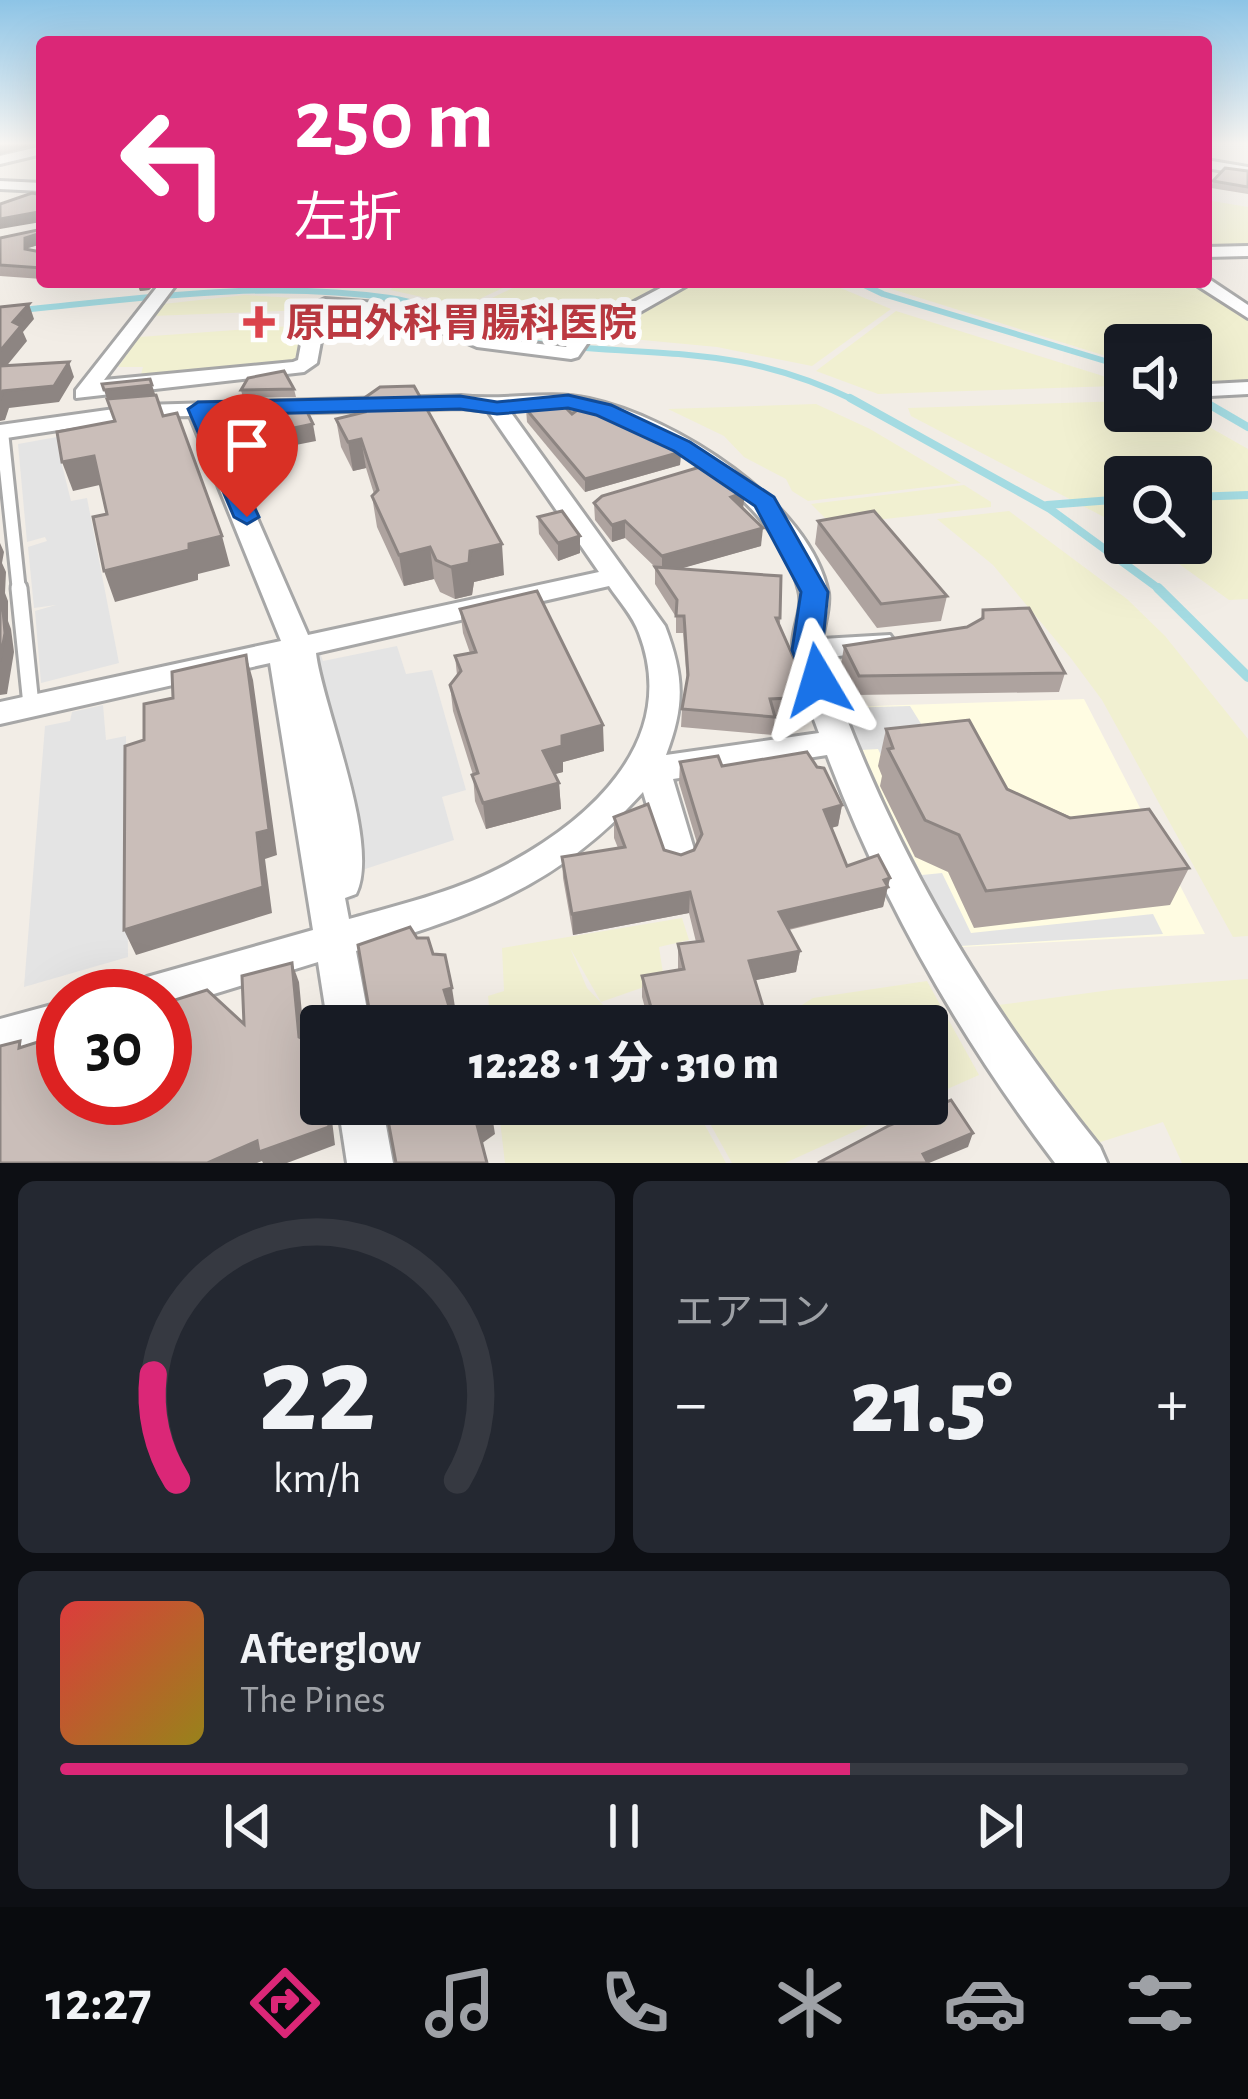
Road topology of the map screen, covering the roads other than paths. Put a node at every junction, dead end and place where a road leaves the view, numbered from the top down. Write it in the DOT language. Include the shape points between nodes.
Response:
graph roads {
  1 [pos="1248,251"];
  2 [pos="1212,252"];
  3 [pos="674,288"];
  4 [pos="1212,288"];
  5 [pos="161,294"];
  6 [pos="1248,314"];
  7 [pos="88,388"];
  8 [pos="1248,388"];
  9 [pos="1212,390"];
  10 [pos="497,408"];
  11 [pos="198,409"];
  12 [pos="63,422"];
  13 [pos="1,432"];
  14 [pos="614,577"];
  15 [pos="903,640"];
  16 [pos="807,650"];
  17 [pos="301,651"];
  18 [pos="31,705"];
  19 [pos="0,713"];
  20 [pos="841,741"];
  21 [pos="648,770"];
  22 [pos="678,856"];
  23 [pos="343,883"];
  24 [pos="335,941"];
  25 [pos="192,983"];
  26 [pos="346,1005"];
  27 [pos="36,1029"];
  28 [pos="0,1040"];
  29 [pos="364,1125"];
  30 [pos="370,1163"];
  31 [pos="1084,1163"];
  1 -- 2 [label="street"];
  3 -- 7 [label="street" via="582,337 571,353 510,349 390,308 325,304 317,307 307,363 297,368"];
  4 -- 6 [label="street"];
  5 -- 7 [label="street"];
  7 -- 12 [label="street"];
  8 -- 9 [label="street"];
  10 -- 11 [label="street" via="460,402"];
  10 -- 14 [label="street" via="582,506"];
  10 -- 16 [label="street" via="568,402 603,410 682,446 703,471 765,502 814,592"];
  11 -- 12 [label="street"];
  11 -- 17 [label="street"];
  12 -- 13 [label="street"];
  13 -- 18 [label="lane"];
  14 -- 17 [label="street"];
  14 -- 21 [label="street" via="651,626 662,657 667,696"];
  15 -- 16 [label="street"];
  16 -- 20 [label="street"];
  17 -- 18 [label="street"];
  17 -- 23 [label="street"];
  17 -- 24 [label="street" via="285,661"];
  18 -- 19 [label="street"];
  20 -- 21 [label="street"];
  20 -- 31 [label="street" via="904,898 954,986"];
  21 -- 22 [label="street"];
  21 -- 24 [label="street" via="590,827 511,880"];
  24 -- 25 [label="street"];
  24 -- 26 [label="street"];
  27 -- 28 [label="street"];
  29 -- 30 [label="street"];
}
